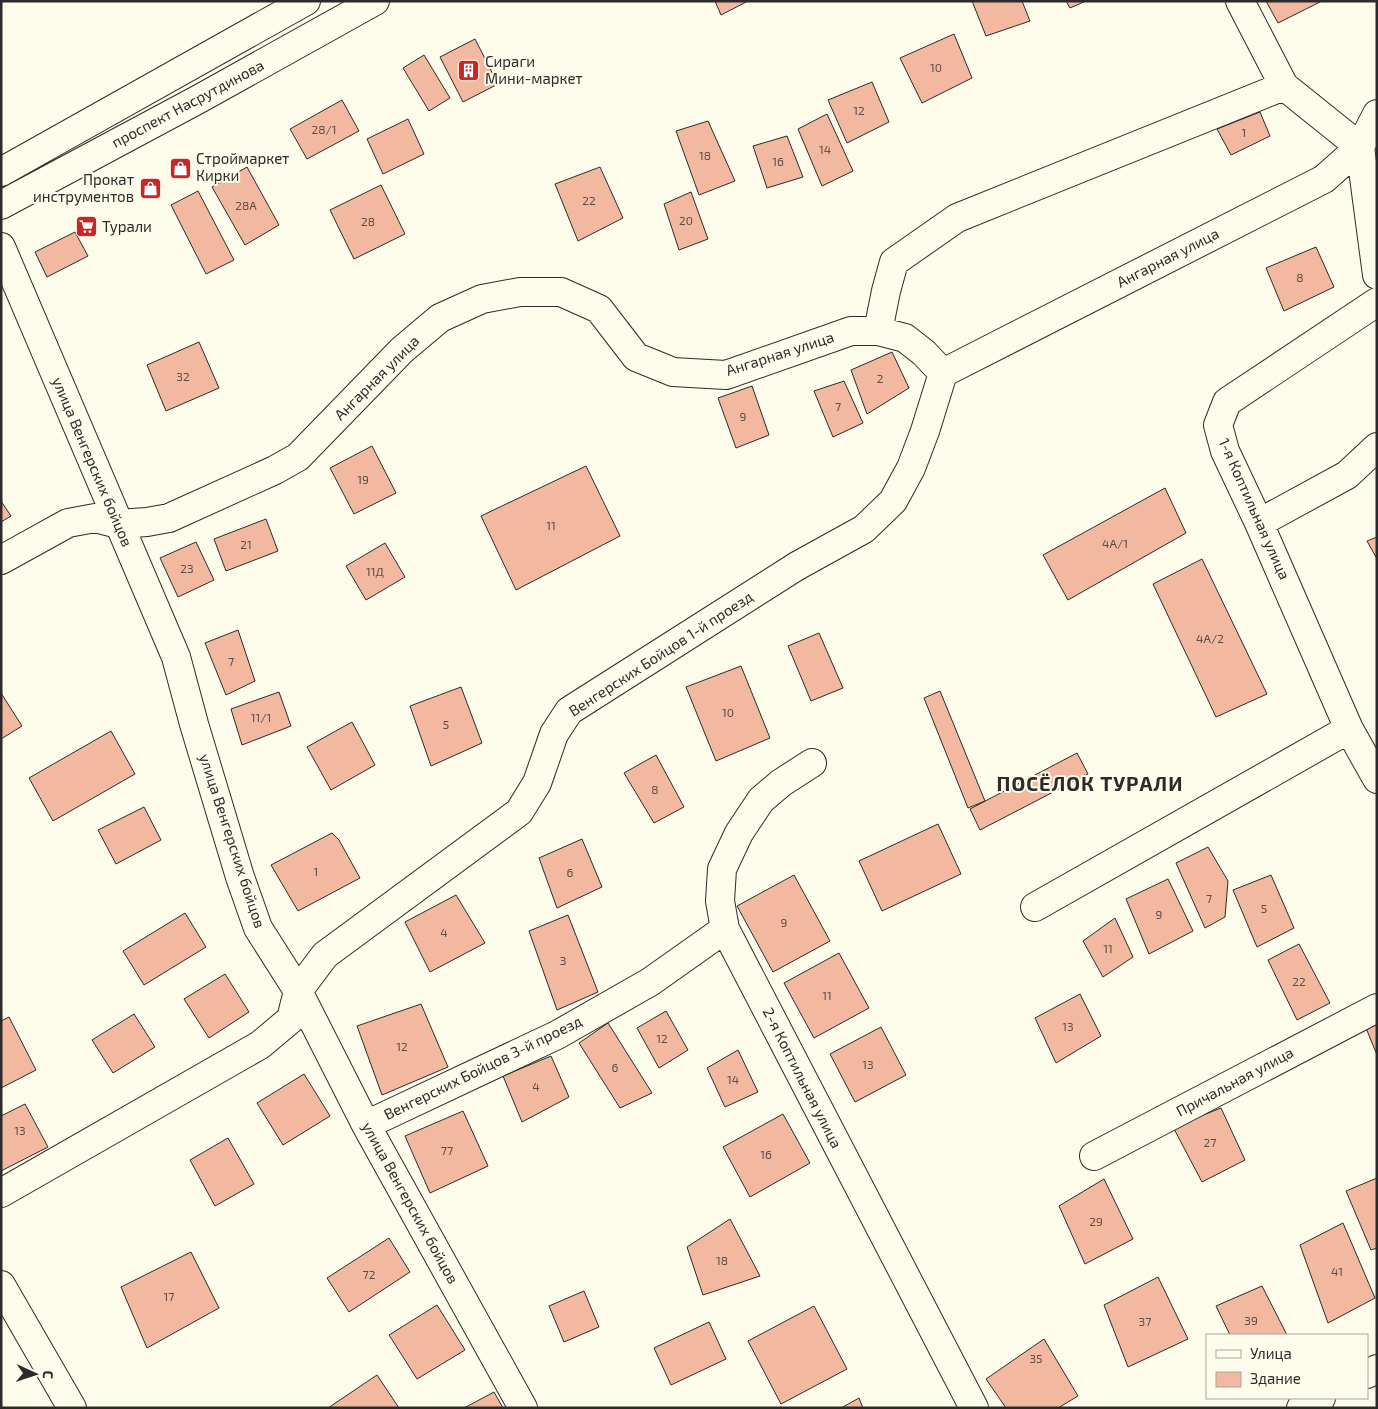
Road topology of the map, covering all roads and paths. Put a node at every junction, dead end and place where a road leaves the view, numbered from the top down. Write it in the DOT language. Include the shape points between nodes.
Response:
graph roads {
  1 [pos="306,1"];
  2 [pos="375,1"];
  3 [pos="1240,1"];
  4 [pos="1284,86"];
  5 [pos="1377,114"];
  6 [pos="1360,147"];
  7 [pos="1,172"];
  8 [pos="1,205"];
  9 [pos="1,247"];
  10 [pos="1377,275"];
  11 [pos="1377,302"];
  12 [pos="878,331"];
  13 [pos="943,373"];
  14 [pos="1377,447"];
  15 [pos="1259,523"];
  16 [pos="118,524"];
  17 [pos="1,560"];
  18 [pos="1349,729"];
  19 [pos="812,764"];
  20 [pos="1377,779"];
  21 [pos="1035,908"];
  22 [pos="725,929"];
  23 [pos="298,991"];
  24 [pos="1377,1008"];
  25 [pos="366,1125"];
  26 [pos="1094,1156"];
  27 [pos="1,1193"];
  28 [pos="1,1285"];
  29 [pos="1319,1399"];
  30 [pos="72,1408"];
  31 [pos="524,1408"];
  32 [pos="974,1408"];
  33 [pos="1301,1408"];
  1 -- 7 [label="street, проспект Насрутдинова"];
  2 -- 8 [label="street, проспект Насрутдинова"];
  3 -- 4 [label="street"];
  4 -- 6 [label="street"];
  4 -- 12 [label="street" via="957,218 894,262"];
  5 -- 6 [label="street"];
  6 -- 10 [label="street"];
  6 -- 13 [label="street, Ангарная улица" via="1324,179"];
  9 -- 16 [label="street, улица Венгерских бойцов"];
  11 -- 15 [label="street, 1-я Коптильная улица" via="1227,402 1218,425 1225,451"];
  12 -- 13 [label="street, Ангарная улица" via="905,338"];
  12 -- 16 [label="street, Ангарная улица" via="851,331 726,375 673,372 636,357 599,309 561,292 520,292 482,299 440,318 402,350 298,457 169,518"];
  13 -- 23 [label="street, Венгерских Бойцов 1-й проезд" via="911,468 886,508 864,529 797,566 569,711 554,734 537,783 518,812 325,955"];
  14 -- 15 [label="street" via="1347,475"];
  15 -- 18 [label="street, 1-я Коптильная улица"];
  16 -- 17 [label="street, Ангарная улица" via="95,518 68,523"];
  16 -- 23 [label="street, улица Венгерских бойцов" via="176,657 208,772 258,928"];
  18 -- 20 [label="street, 1-я Коптильная улица"];
  18 -- 21 [label="street"];
  19 -- 22 [label="street, 2-я Коптильная улица" via="761,800 739,834 722,869 720,901"];
  22 -- 25 [label="street, Венгерских Бойцов 3-й проезд" via="650,982 557,1035"];
  22 -- 32 [label="street, 2-я Коптильная улица"];
  23 -- 25 [label="street, улица Венгерских бойцов"];
  23 -- 27 [label="street" via="291,1019 260,1045"];
  24 -- 26 [label="street, Причальная улица"];
  25 -- 31 [label="street, улица Венгерских бойцов"];
  28 -- 30 [label="street"];
  29 -- 33 [label="street"];
}
